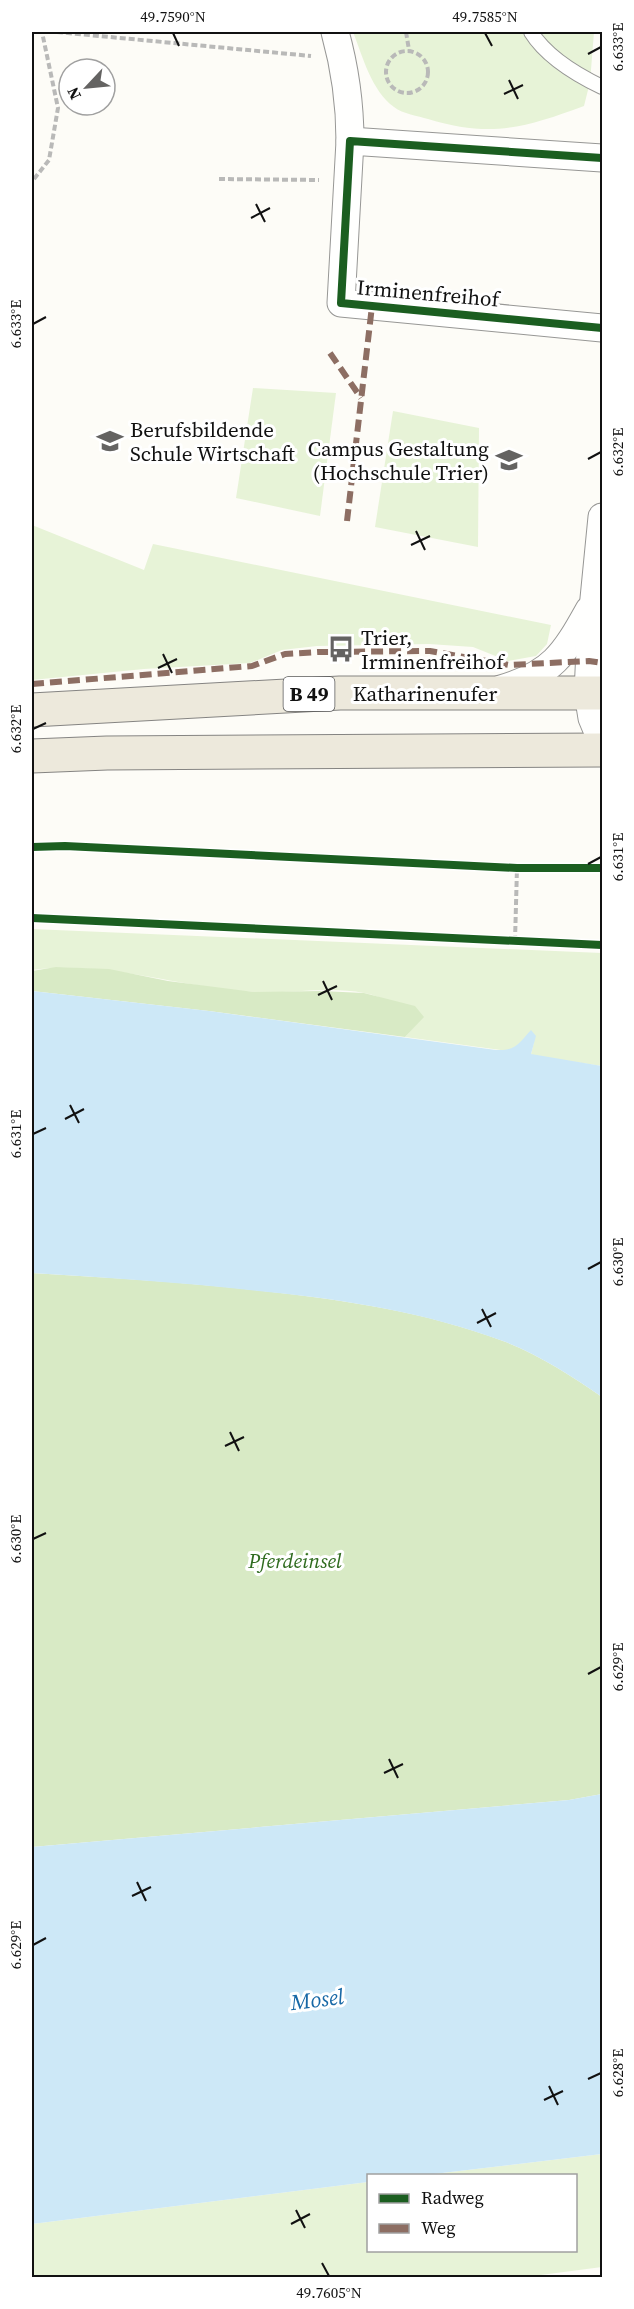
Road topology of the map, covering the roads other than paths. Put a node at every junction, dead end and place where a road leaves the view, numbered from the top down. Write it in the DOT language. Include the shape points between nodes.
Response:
graph roads {
  1 [pos="531,32"];
  2 [pos="338,42"];
  3 [pos="603,87"];
  4 [pos="350,141"];
  5 [pos="603,158"];
  6 [pos="603,328"];
  7 [pos="603,517"];
  8 [pos="594,602"];
  9 [pos="486,693"];
  10 [pos="595,693"];
  11 [pos="32,710"];
  12 [pos="603,742"];
  13 [pos="603,750"];
  14 [pos="32,756"];
  1 -- 3 [label="lane" via="554,57"];
  2 -- 4 [label="street, Irminenfreihof" via="350,104"];
  4 -- 5 [label="street"];
  4 -- 6 [label="street, Irminenfreihof" via="341,303"];
  7 -- 8 [label="street"];
  8 -- 9 [label="street" via="569,646 550,668 521,683"];
  8 -- 10 [label="street"];
  9 -- 10 [label="main road, Katharinenufer / B 49"];
  9 -- 11 [label="main road, Katharinenufer / B 49" via="340,693"];
  10 -- 12 [label="street" via="594,725"];
  13 -- 14 [label="main road"];
}
